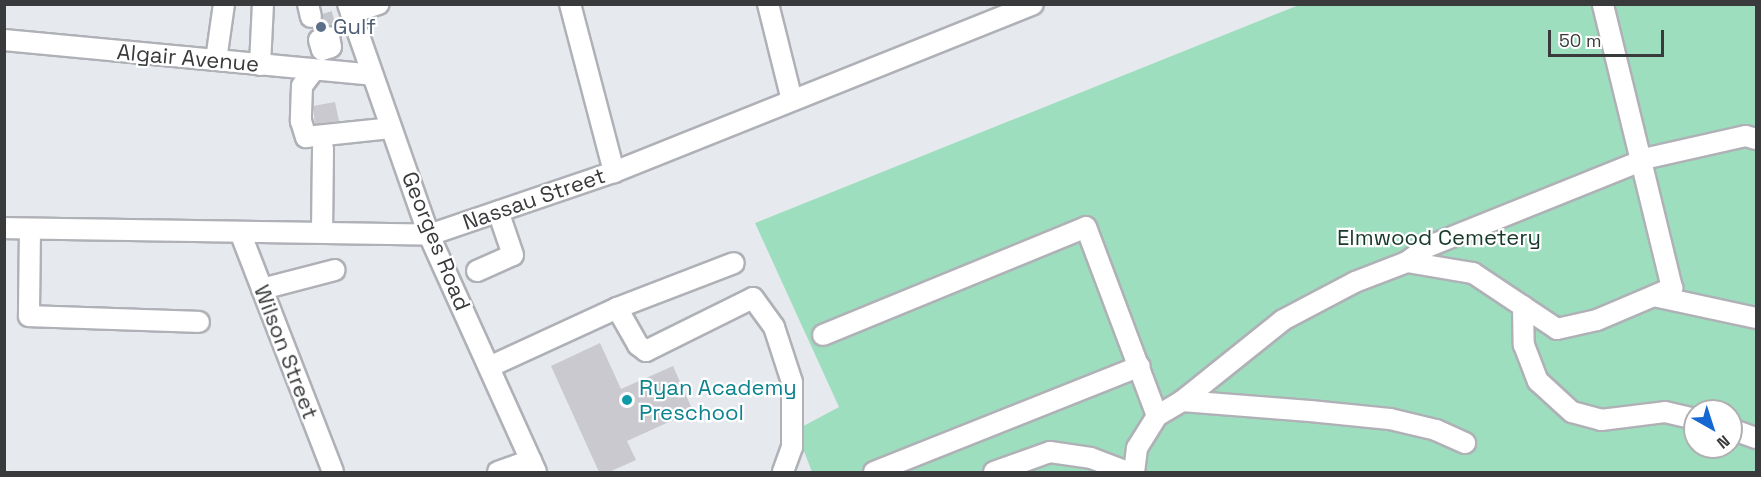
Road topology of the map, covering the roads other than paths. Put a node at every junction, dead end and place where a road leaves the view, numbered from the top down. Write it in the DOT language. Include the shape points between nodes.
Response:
graph roads {
  1 [pos="224,4"];
  2 [pos="263,4"];
  3 [pos="379,4"];
  4 [pos="570,4"];
  5 [pos="768,4"];
  6 [pos="1034,4"];
  7 [pos="1603,4"];
  8 [pos="349,9"];
  9 [pos="4,40"];
  10 [pos="325,42"];
  11 [pos="216,60"];
  12 [pos="260,65"];
  13 [pos="323,70"];
  14 [pos="372,75"];
  15 [pos="792,100"];
  16 [pos="391,128"];
  17 [pos="1756,139"];
  18 [pos="323,148"];
  19 [pos="1642,160"];
  20 [pos="614,172"];
  21 [pos="498,211"];
  22 [pos="4,228"];
  23 [pos="30,229"];
  24 [pos="240,232"];
  25 [pos="322,232"];
  26 [pos="429,235"];
  27 [pos="1407,262"];
  28 [pos="734,263"];
  29 [pos="335,270"];
  30 [pos="477,271"];
  31 [pos="262,290"];
  32 [pos="1654,296"];
  33 [pos="1523,306"];
  34 [pos="617,308"];
  35 [pos="1756,318"];
  36 [pos="199,322"];
  37 [pos="823,335"];
  38 [pos="1140,366"];
  39 [pos="489,367"];
  40 [pos="1182,401"];
  41 [pos="1157,416"];
  42 [pos="1683,416"];
  43 [pos="1465,443"];
  44 [pos="533,466"];
  45 [pos="333,472"];
  46 [pos="498,472"];
  47 [pos="783,472"];
  48 [pos="873,472"];
  49 [pos="994,472"];
  50 [pos="1128,472"];
  51 [pos="1134,472"];
  1 -- 11 [label="street"];
  2 -- 12 [label="street"];
  3 -- 8 [label="street"];
  4 -- 20 [label="street"];
  5 -- 15 [label="street"];
  6 -- 15 [label="street, Nassau Street"];
  7 -- 19 [label="street"];
  8 -- 14 [label="street, Georges Road"];
  9 -- 11 [label="street, Algair Avenue"];
  10 -- 13 [label="street"];
  11 -- 12 [label="street, Algair Avenue"];
  12 -- 13 [label="street, Algair Avenue"];
  13 -- 14 [label="street, Algair Avenue"];
  13 -- 16 [label="street" via="302,86 301,121 306,136"];
  14 -- 16 [label="street, Georges Road"];
  15 -- 20 [label="street, Nassau Street"];
  16 -- 26 [label="street, Georges Road"];
  17 -- 19 [label="street" via="1746,136"];
  18 -- 25 [label="street"];
  19 -- 27 [label="street" via="1427,247"];
  19 -- 32 [label="street" via="1672,288"];
  20 -- 21 [label="street, Nassau Street"];
  21 -- 26 [label="street, Nassau Street"];
  21 -- 30 [label="street" via="513,255"];
  22 -- 23 [label="street, Nassau Street"];
  23 -- 24 [label="street, Nassau Street"];
  23 -- 36 [label="street" via="28,316"];
  24 -- 25 [label="street, Nassau Street"];
  24 -- 31 [label="street, Wilson Street"];
  25 -- 26 [label="street, Nassau Street"];
  26 -- 39 [label="street, Georges Road"];
  27 -- 33 [label="street" via="1473,273"];
  27 -- 40 [label="street" via="1354,282 1283,320"];
  28 -- 34 [label="street"];
  29 -- 31 [label="street"];
  31 -- 45 [label="street, Wilson Street"];
  32 -- 33 [label="street" via="1597,320 1557,329"];
  32 -- 35 [label="street"];
  33 -- 42 [label="street" via="1524,345 1538,381 1572,412 1600,420 1665,412"];
  34 -- 39 [label="street"];
  34 -- 47 [label="street" via="638,345 646,351 753,298 774,327 792,382 792,447"];
  37 -- 38 [label="street" via="1086,227"];
  38 -- 41 [label="street"];
  38 -- 48 [label="street"];
  39 -- 44 [label="street, Georges Road"];
  40 -- 41 [label="street"];
  40 -- 43 [label="street" via="1390,419 1436,430"];
  41 -- 51 [label="street" via="1137,448"];
  44 -- 46 [label="street"];
  49 -- 50 [label="street" via="1050,452 1091,458"];
}
